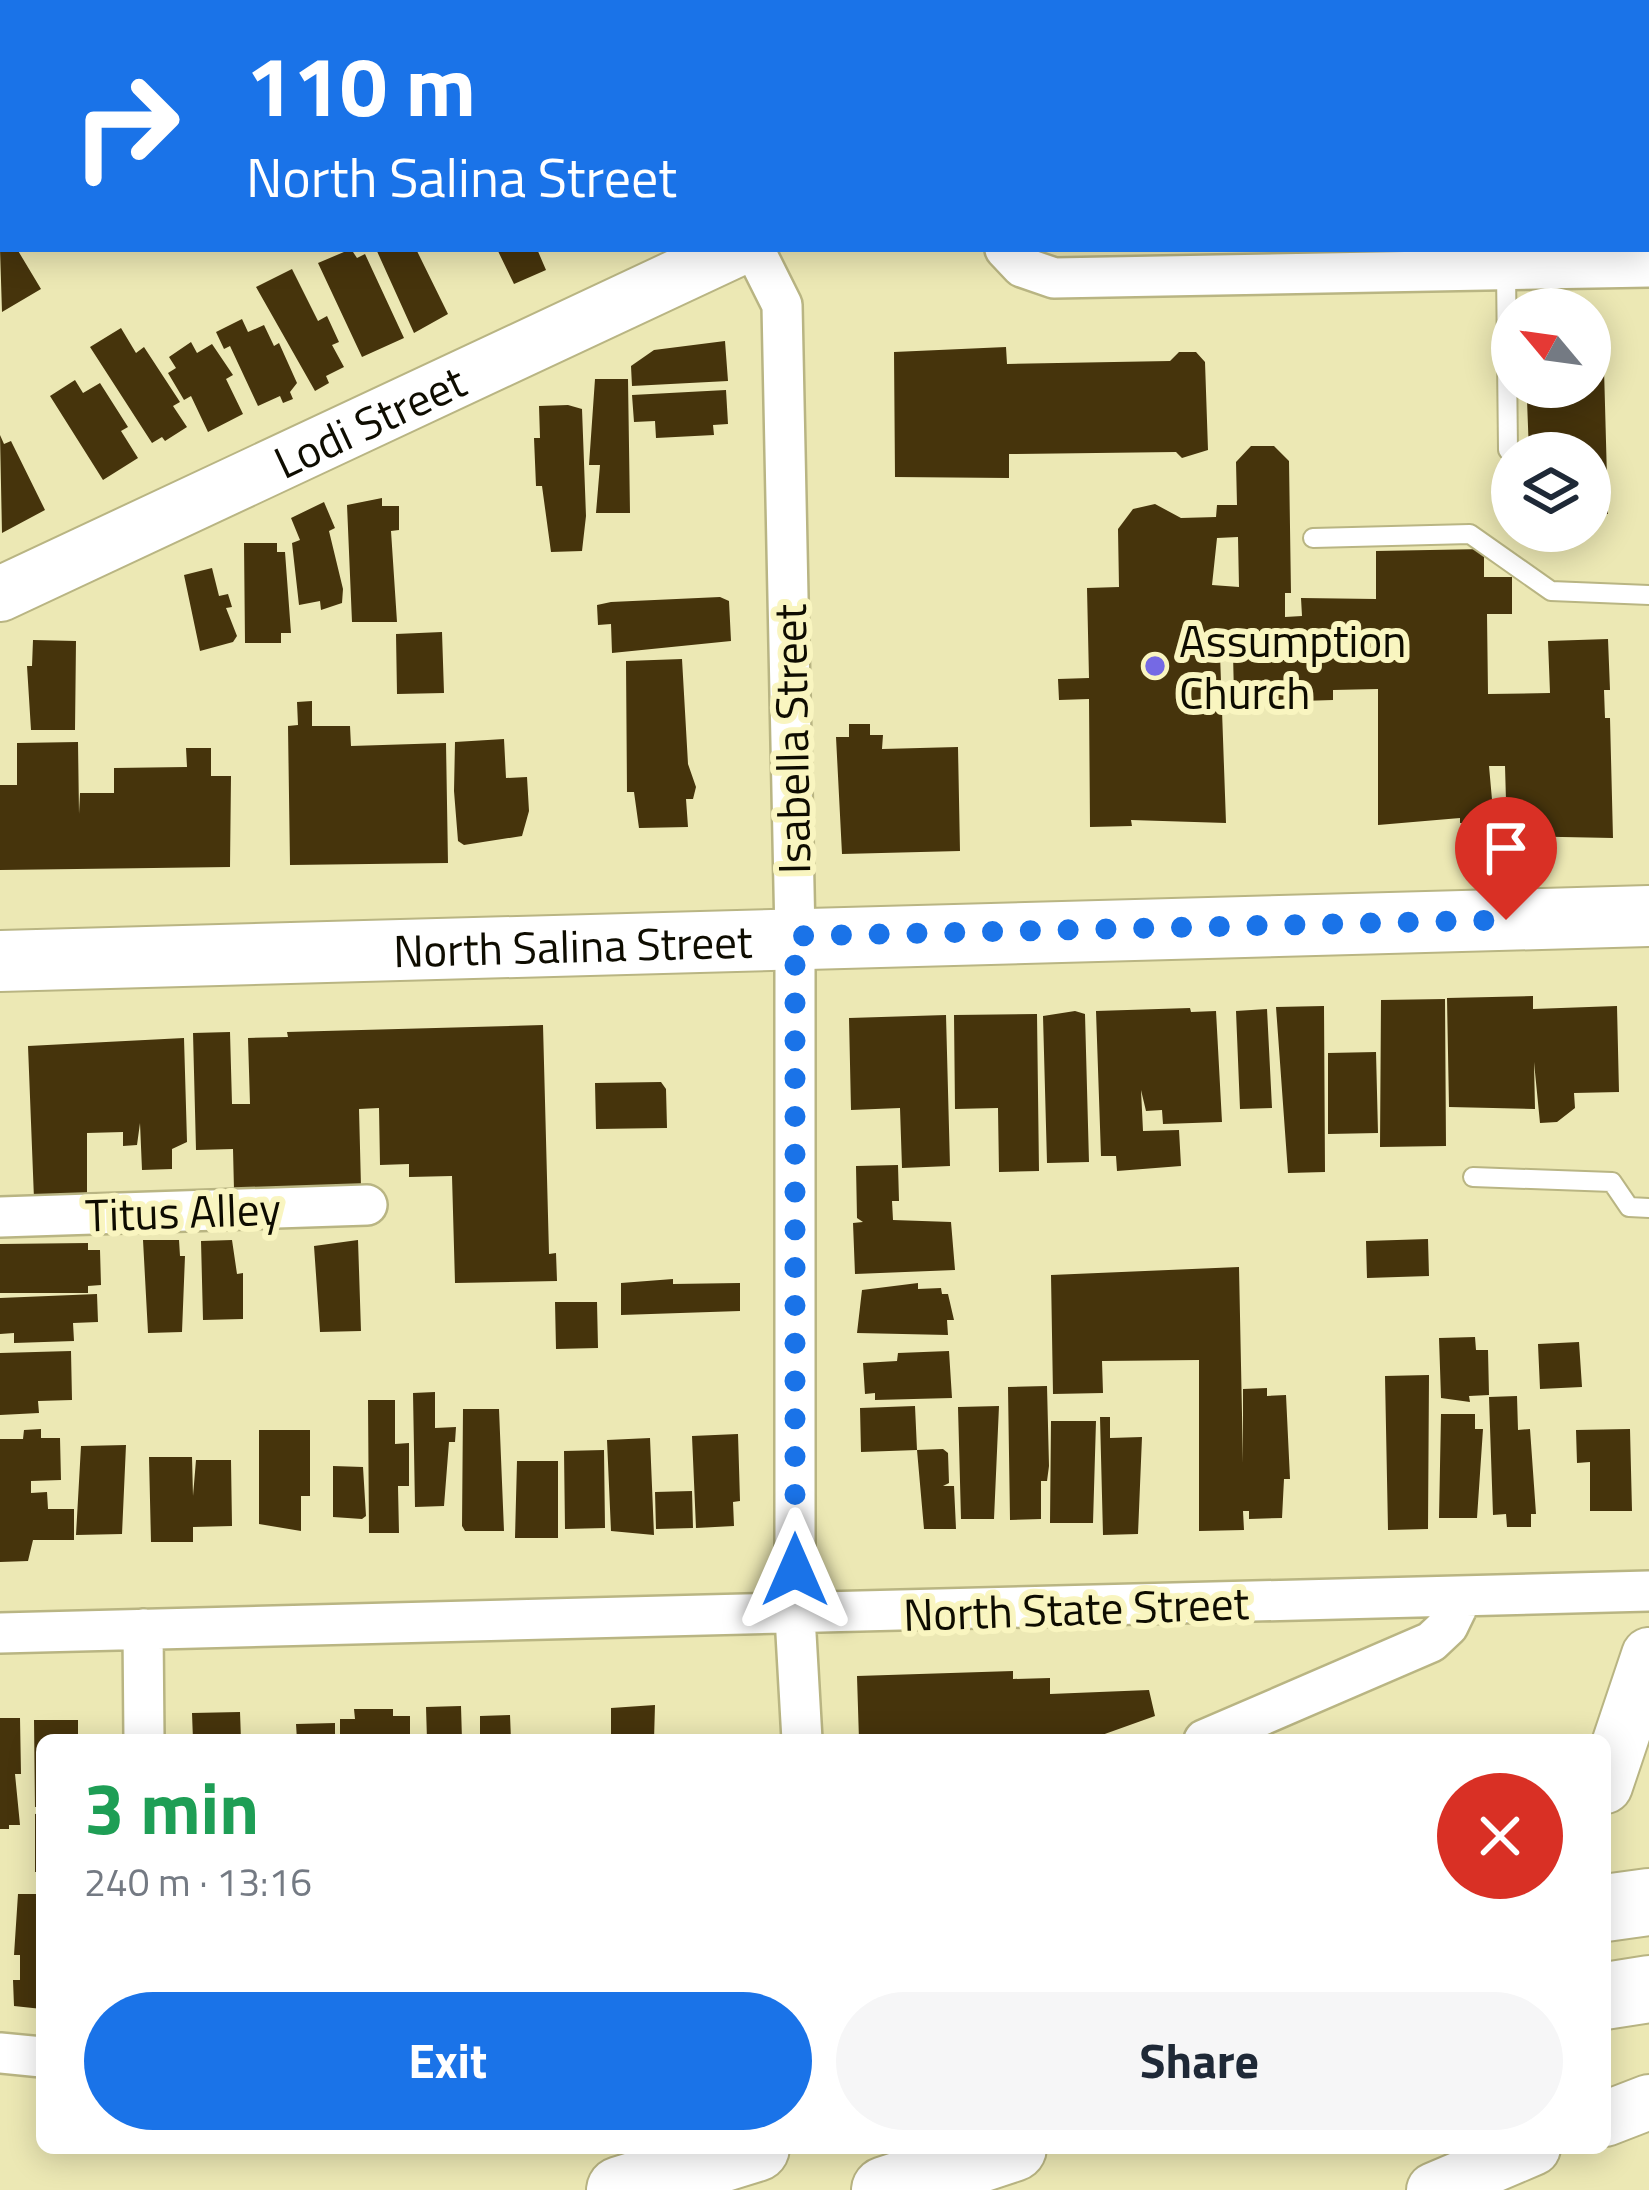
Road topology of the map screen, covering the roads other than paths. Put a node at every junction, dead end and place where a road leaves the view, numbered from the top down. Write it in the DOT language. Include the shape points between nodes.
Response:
graph roads {
  1 [pos="731,252"];
  2 [pos="756,252"];
  3 [pos="1008,252"];
  4 [pos="1649,267"];
  5 [pos="1506,270"];
  6 [pos="1508,432"];
  7 [pos="1313,538"];
  8 [pos="0,594"];
  9 [pos="1649,596"];
  10 [pos="1649,916"];
  11 [pos="795,936"];
  12 [pos="0,961"];
  13 [pos="1473,1178"];
  14 [pos="367,1205"];
  15 [pos="1649,1208"];
  16 [pos="0,1217"];
  17 [pos="1649,1592"];
  18 [pos="1462,1597"];
  19 [pos="795,1616"];
  20 [pos="143,1629"];
  21 [pos="0,1633"];
  22 [pos="1643,1672"];
  23 [pos="144,1734"];
  24 [pos="802,1734"];
  25 [pos="1218,1734"];
  26 [pos="1611,1768"];
  27 [pos="1649,1902"];
  28 [pos="1611,1907"];
  29 [pos="1649,1989"];
  30 [pos="1611,1995"];
  31 [pos="0,2053"];
  32 [pos="36,2056"];
  33 [pos="1649,2102"];
  34 [pos="1611,2117"];
  35 [pos="737,2154"];
  36 [pos="995,2154"];
  37 [pos="1502,2163"];
  38 [pos="620,2190"];
  39 [pos="885,2190"];
  40 [pos="1434,2190"];
  1 -- 8 [label="street, Lodi Street"];
  2 -- 11 [label="street, Isabella Street" via="782,305"];
  3 -- 5 [label="street" via="1022,267 1054,278"];
  4 -- 5 [label="street"];
  5 -- 6 [label="lane"];
  7 -- 9 [label="lane" via="1470,535 1551,591"];
  10 -- 11 [label="main road, North Salina Street"];
  11 -- 12 [label="main road, North Salina Street"];
  11 -- 19 [label="street, Isabella Street"];
  13 -- 15 [label="lane" via="1612,1182 1629,1207"];
  14 -- 16 [label="street, Titus Alley"];
  17 -- 18 [label="street, North State Street"];
  18 -- 19 [label="street, North State Street"];
  18 -- 25 [label="street" via="1431,1642"];
  19 -- 20 [label="street, North State Street"];
  19 -- 24 [label="street, Isabella Street"];
  20 -- 21 [label="street, North State Street"];
  20 -- 23 [label="street"];
  22 -- 26 [label="street"];
  27 -- 28 [label="highway"];
  29 -- 30 [label="highway"];
  31 -- 32 [label="street"];
  33 -- 34 [label="street"];
  35 -- 38 [label="highway"];
  36 -- 39 [label="highway"];
  37 -- 40 [label="street"];
}
